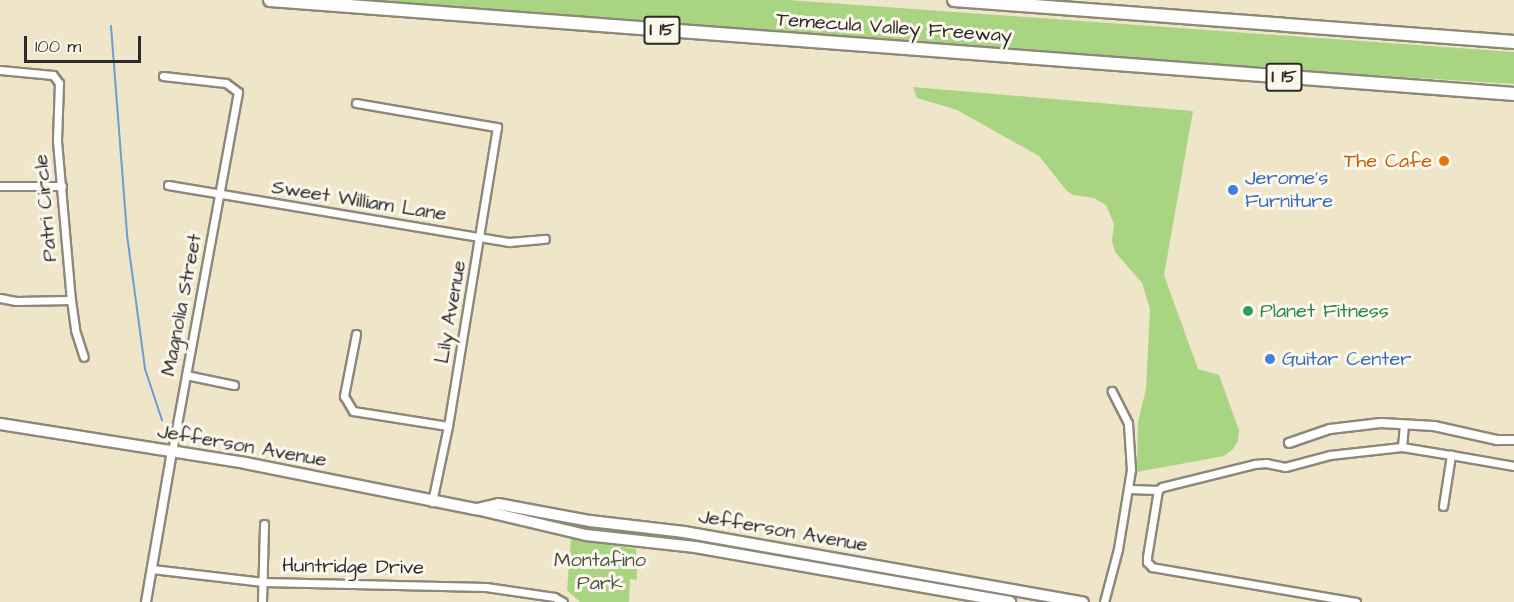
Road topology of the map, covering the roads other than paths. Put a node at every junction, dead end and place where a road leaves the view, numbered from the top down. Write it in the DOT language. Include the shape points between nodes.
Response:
graph roads {
  1 [pos="270,0"];
  2 [pos="954,0"];
  3 [pos="1514,42"];
  4 [pos="0,70"];
  5 [pos="163,76"];
  6 [pos="1514,94"];
  7 [pos="356,103"];
  8 [pos="168,185"];
  9 [pos="0,186"];
  10 [pos="62,186"];
  11 [pos="220,195"];
  12 [pos="481,237"];
  13 [pos="545,239"];
  14 [pos="0,298"];
  15 [pos="71,300"];
  16 [pos="356,334"];
  17 [pos="84,357"];
  18 [pos="186,375"];
  19 [pos="234,385"];
  20 [pos="1112,391"];
  21 [pos="0,424"];
  22 [pos="1404,424"];
  23 [pos="448,426"];
  24 [pos="1514,440"];
  25 [pos="1289,442"];
  26 [pos="1402,447"];
  27 [pos="172,451"];
  28 [pos="1451,455"];
  29 [pos="1514,466"];
  30 [pos="1129,489"];
  31 [pos="1158,490"];
  32 [pos="432,502"];
  33 [pos="1443,506"];
  34 [pos="476,509"];
  35 [pos="264,524"];
  36 [pos="695,547"];
  37 [pos="816,554"];
  38 [pos="152,568"];
  39 [pos="263,582"];
  40 [pos="146,602"];
  41 [pos="262,602"];
  42 [pos="563,602"];
  43 [pos="1010,602"];
  44 [pos="1083,602"];
  45 [pos="1104,602"];
  46 [pos="1356,602"];
  1 -- 6 [label="highway, Temecula Valley Freeway / I 15"];
  2 -- 3 [label="highway, Temecula Valley Freeway"];
  4 -- 10 [label="street, Patri Circle" via="52,75 59,83 57,141"];
  5 -- 11 [label="street, Magnolia Street" via="226,83 238,92"];
  7 -- 12 [label="street, Lily Avenue" via="497,127"];
  8 -- 11 [label="street, Sweet William Lane"];
  9 -- 10 [label="street"];
  10 -- 15 [label="street, Patri Circle"];
  11 -- 12 [label="street, Sweet William Lane"];
  11 -- 18 [label="street, Magnolia Street"];
  12 -- 13 [label="street, Sweet William Lane" via="509,242"];
  12 -- 23 [label="street, Lily Avenue"];
  14 -- 15 [label="street" via="16,302"];
  15 -- 17 [label="street, Patri Circle"];
  16 -- 23 [label="street" via="344,396 353,411"];
  18 -- 19 [label="street"];
  18 -- 27 [label="street, Magnolia Street"];
  20 -- 30 [label="street" via="1128,423"];
  21 -- 27 [label="main road, Jefferson Avenue"];
  22 -- 24 [label="street"];
  22 -- 25 [label="street" via="1330,429"];
  22 -- 26 [label="street"];
  23 -- 32 [label="street, Lily Avenue"];
  26 -- 28 [label="street"];
  26 -- 31 [label="street" via="1330,455 1285,467 1255,464"];
  27 -- 32 [label="main road, Jefferson Avenue"];
  27 -- 38 [label="street, Magnolia Street"];
  28 -- 29 [label="street"];
  28 -- 33 [label="street"];
  30 -- 31 [label="street"];
  30 -- 45 [label="street"];
  31 -- 46 [label="street" via="1147,557 1152,567"];
  32 -- 34 [label="main road, Jefferson Avenue"];
  34 -- 36 [label="main road, Jefferson Avenue" via="586,535"];
  34 -- 37 [label="main road, Jefferson Avenue" via="498,504"];
  35 -- 39 [label="street"];
  36 -- 37 [label="main road" via="719,545 803,560"];
  36 -- 43 [label="main road, Jefferson Avenue"];
  37 -- 44 [label="main road, Jefferson Avenue"];
  38 -- 39 [label="street, Huntridge Drive"];
  38 -- 40 [label="street, Magnolia Street"];
  39 -- 41 [label="street"];
  39 -- 42 [label="street, Huntridge Drive" via="457,585 554,597"];
}
